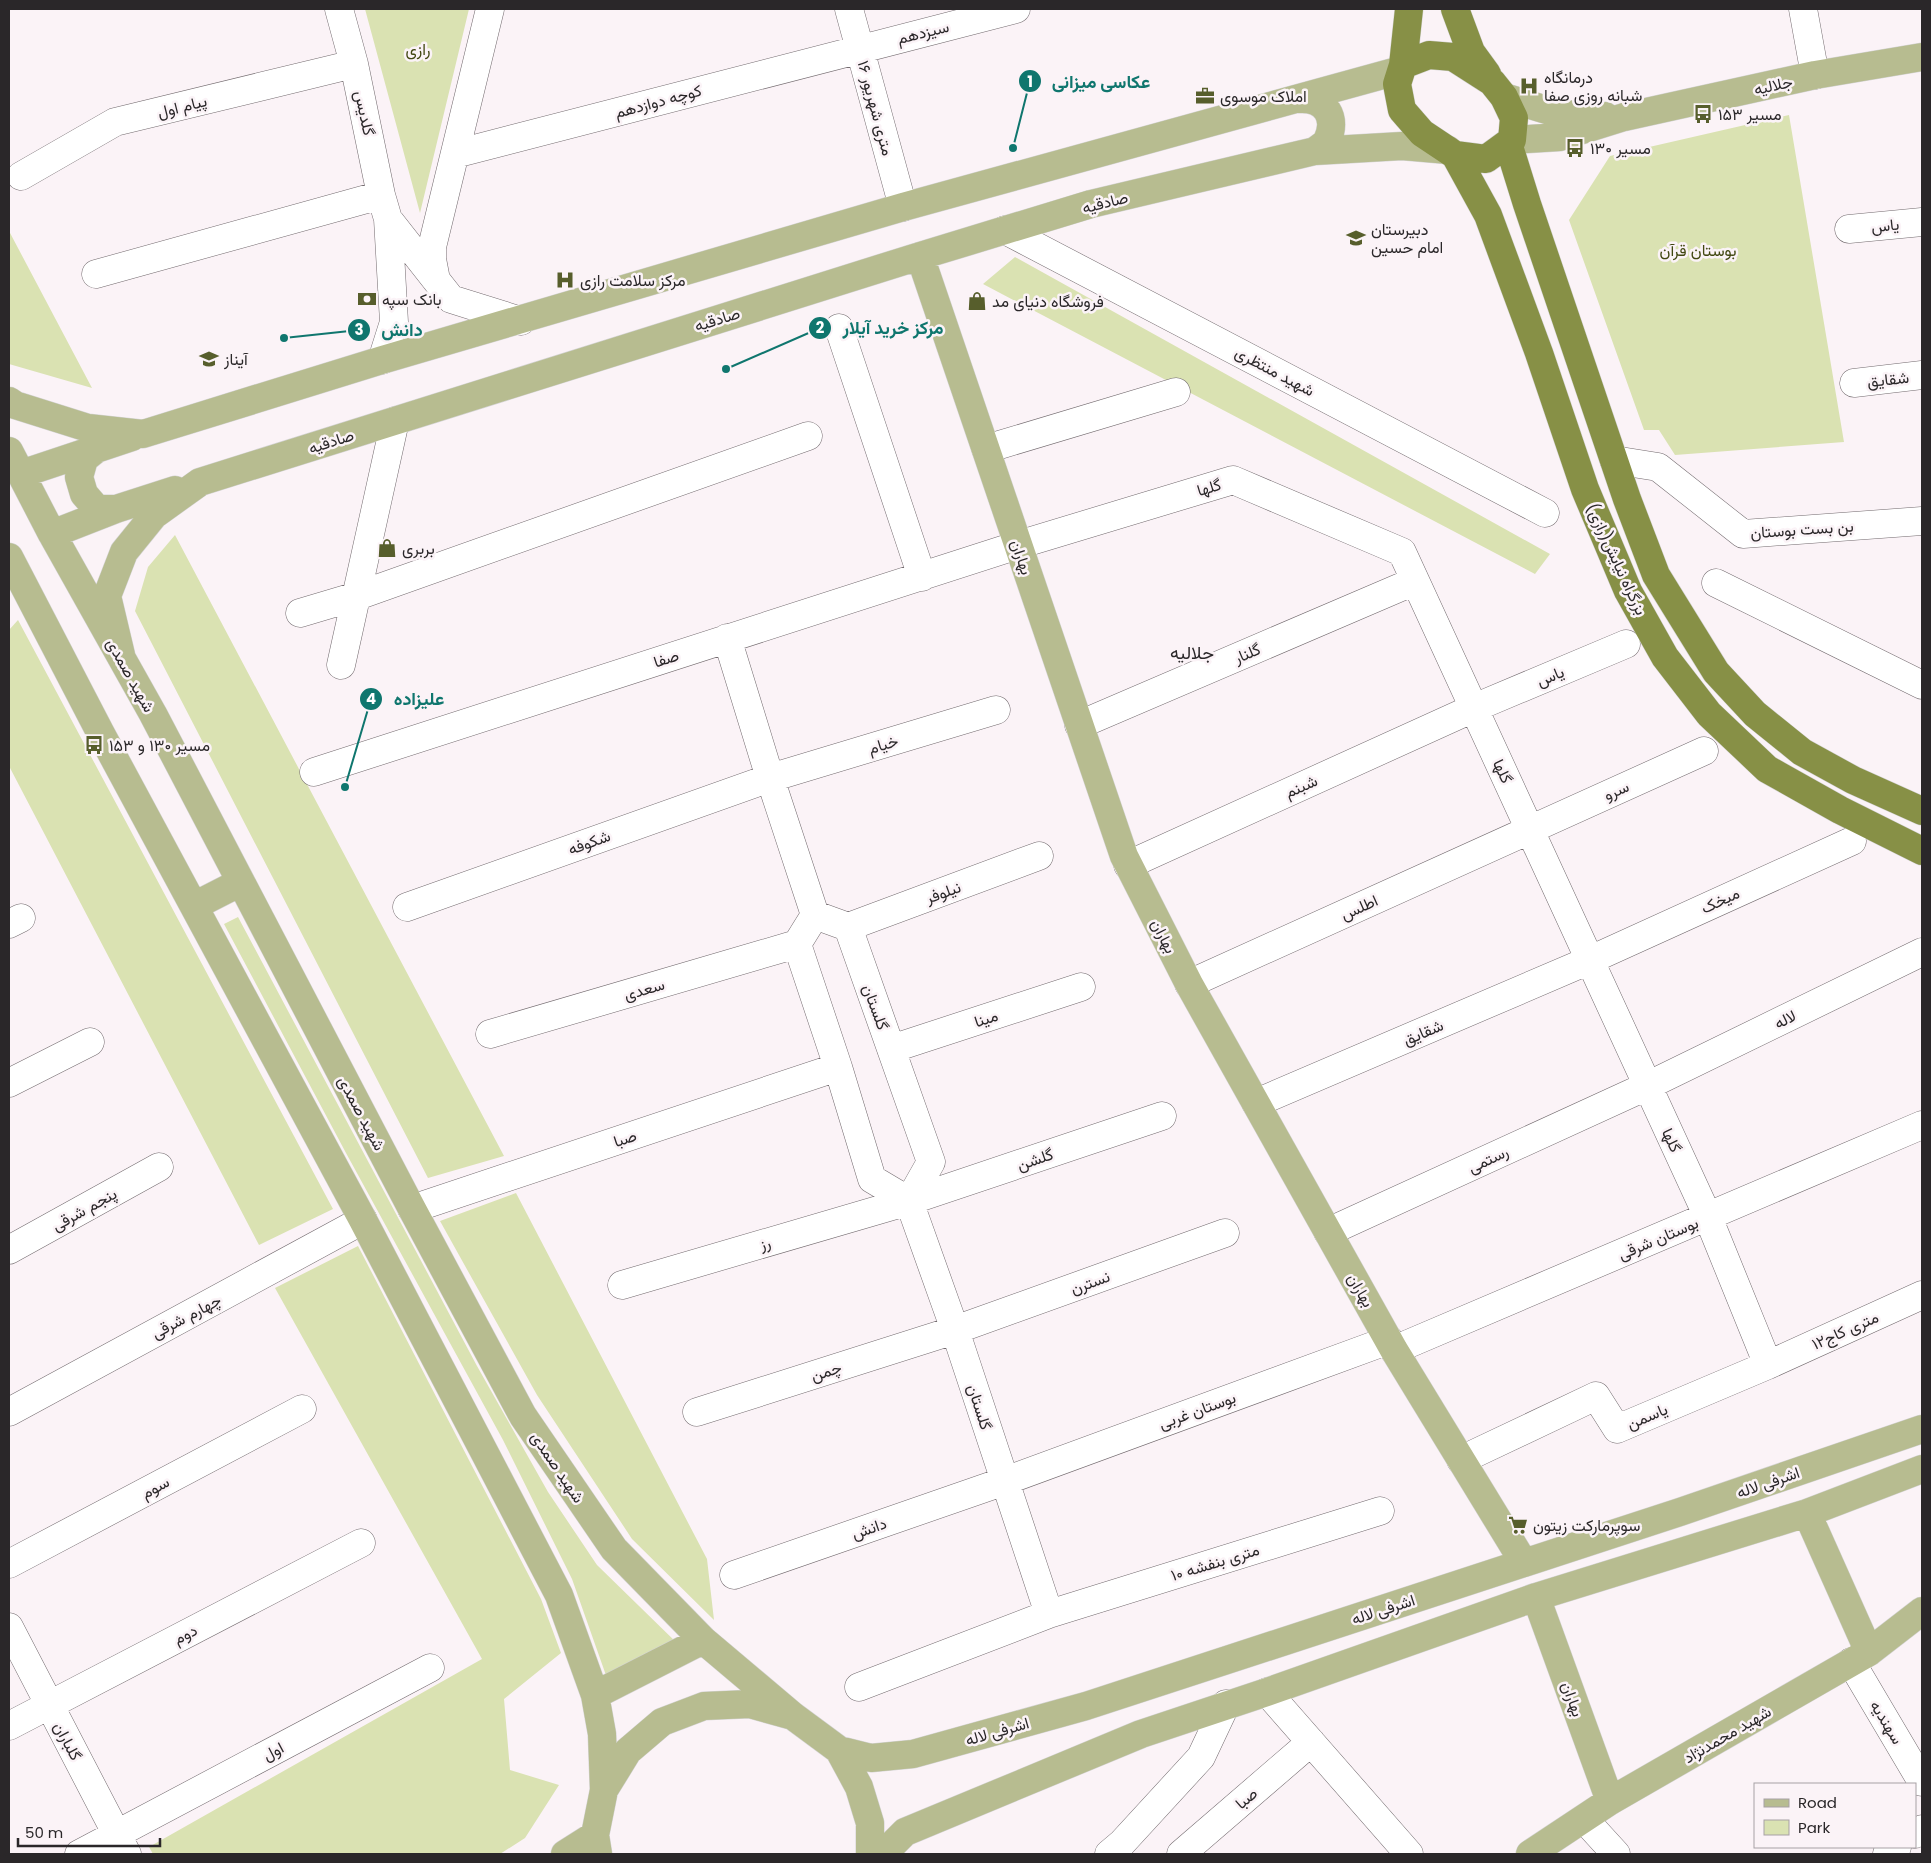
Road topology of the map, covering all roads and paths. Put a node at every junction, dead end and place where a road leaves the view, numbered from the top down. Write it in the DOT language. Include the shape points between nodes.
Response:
graph roads {
  1 [pos="339,9"];
  2 [pos="490,9"];
  3 [pos="849,9"];
  4 [pos="1016,9"];
  5 [pos="1409,9"];
  6 [pos="1455,9"];
  7 [pos="1803,9"];
  8 [pos="860,49"];
  9 [pos="1922,57"];
  10 [pos="354,64"];
  11 [pos="1402,67"];
  12 [pos="1815,75"];
  13 [pos="1498,90"];
  14 [pos="1300,99"];
  15 [pos="1624,117"];
  16 [pos="1510,142"];
  17 [pos="1315,151"];
  18 [pos="1452,153"];
  19 [pos="455,154"];
  20 [pos="21,176"];
  21 [pos="385,206"];
  22 [pos="903,208"];
  23 [pos="1922,222"];
  24 [pos="1849,229"];
  25 [pos="1005,230"];
  26 [pos="920,256"];
  27 [pos="96,274"];
  28 [pos="436,280"];
  29 [pos="521,321"];
  30 [pos="839,328"];
  31 [pos="382,360"];
  32 [pos="1922,375"];
  33 [pos="1854,383"];
  34 [pos="1176,392"];
  35 [pos="9,401"];
  36 [pos="395,421"];
  37 [pos="143,434"];
  38 [pos="808,436"];
  39 [pos="100,446"];
  40 [pos="986,449"];
  41 [pos="1614,460"];
  42 [pos="15,463"];
  43 [pos="200,482"];
  44 [pos="116,510"];
  45 [pos="1544,513"];
  46 [pos="1922,521"];
  47 [pos="52,534"];
  48 [pos="1018,545"];
  49 [pos="9,557"];
  50 [pos="922,576"];
  51 [pos="1415,581"];
  52 [pos="1716,583"];
  53 [pos="357,596"];
  54 [pos="300,613"];
  55 [pos="728,638"];
  56 [pos="1626,644"];
  57 [pos="121,655"];
  58 [pos="341,665"];
  59 [pos="1922,685"];
  60 [pos="1474,708"];
  61 [pos="996,710"];
  62 [pos="1079,725"];
  63 [pos="1704,751"];
  64 [pos="314,772"];
  65 [pos="770,778"];
  66 [pos="1922,811"];
  67 [pos="1529,829"];
  68 [pos="1852,841"];
  69 [pos="1922,851"];
  70 [pos="1039,856"];
  71 [pos="1128,865"];
  72 [pos="241,882"];
  73 [pos="194,906"];
  74 [pos="407,907"];
  75 [pos="816,915"];
  76 [pos="848,927"];
  77 [pos="798,944"];
  78 [pos="1922,952"];
  79 [pos="1590,960"];
  80 [pos="1188,984"];
  81 [pos="1081,987"];
  82 [pos="490,1034"];
  83 [pos="90,1042"];
  84 [pos="891,1049"];
  85 [pos="838,1067"];
  86 [pos="9,1083"];
  87 [pos="1647,1086"];
  88 [pos="1256,1103"];
  89 [pos="1162,1116"];
  90 [pos="1922,1125"];
  91 [pos="159,1167"];
  92 [pos="909,1201"];
  93 [pos="412,1209"];
  94 [pos="1708,1218"];
  95 [pos="363,1220"];
  96 [pos="1328,1232"];
  97 [pos="1225,1233"];
  98 [pos="9,1250"];
  99 [pos="622,1285"];
  100 [pos="1922,1295"];
  101 [pos="955,1330"];
  102 [pos="1392,1345"];
  103 [pos="1768,1364"];
  104 [pos="302,1409"];
  105 [pos="9,1412"];
  106 [pos="697,1412"];
  107 [pos="1922,1429"];
  108 [pos="1461,1460"];
  109 [pos="1922,1469"];
  110 [pos="1005,1481"];
  111 [pos="1380,1511"];
  112 [pos="1807,1513"];
  113 [pos="361,1543"];
  114 [pos="1524,1563"];
  115 [pos="9,1564"];
  116 [pos="734,1576"];
  117 [pos="1536,1597"];
  118 [pos="1922,1611"];
  119 [pos="1049,1614"];
  120 [pos="9,1627"];
  121 [pos="703,1640"];
  122 [pos="1860,1657"];
  123 [pos="430,1668"];
  124 [pos="860,1687"];
  125 [pos="1266,1692"];
  126 [pos="595,1695"];
  127 [pos="1226,1704"];
  128 [pos="49,1705"];
  129 [pos="794,1716"];
  130 [pos="9,1726"];
  131 [pos="1310,1742"];
  132 [pos="839,1750"];
  133 [pos="1922,1782"];
  134 [pos="604,1790"];
  135 [pos="1610,1801"];
  136 [pos="1584,1819"];
  137 [pos="122,1844"];
  138 [pos="596,1844"];
  139 [pos="79,1854"];
  140 [pos="565,1854"];
  141 [pos="870,1854"];
  142 [pos="883,1854"];
  143 [pos="1109,1854"];
  144 [pos="1180,1854"];
  145 [pos="1409,1854"];
  146 [pos="1530,1854"];
  147 [pos="1616,1854"];
  1 -- 10 [label="street, گلدیس"];
  2 -- 19 [label="street"];
  3 -- 8 [label="street, ۱۶ متری شهریور"];
  4 -- 8 [label="street, سیزدهم"];
  5 -- 11 [label="highway"];
  6 -- 13 [label="highway" via="1471,52"];
  7 -- 12 [label="street"];
  8 -- 19 [label="street, کوچه دوازدهم"];
  8 -- 22 [label="street, ۱۶ متری شهریور"];
  9 -- 12 [label="main road, جلالیه"];
  10 -- 20 [label="street, پیام اول" via="115,122"];
  10 -- 21 [label="street, گلدیس"];
  11 -- 13 [label="highway" via="1428,55 1453,57"];
  11 -- 14 [label="main road"];
  11 -- 18 [label="highway" via="1396,84 1402,110 1422,134"];
  12 -- 15 [label="main road, جلالیه"];
  13 -- 15 [label="main road" via="1560,114"];
  13 -- 16 [label="highway" via="1514,118"];
  14 -- 17 [label="main road" via="1320,102 1328,112 1331,127 1326,143"];
  14 -- 22 [label="main road"];
  15 -- 16 [label="main road" via="1560,137"];
  16 -- 18 [label="highway" via="1486,159"];
  16 -- 41 [label="highway, بزرگراه نیایش(رازی)" via="1526,204"];
  17 -- 18 [label="main road, صادقیه" via="1402,146"];
  17 -- 25 [label="main road, صادقیه" via="1091,204"];
  18 -- 69 [label="highway, بزرگراه نیایش(رازی)" via="1488,215 1584,489 1628,591 1665,656 1709,714 1767,769"];
  19 -- 28 [label="street" via="432,247"];
  21 -- 27 [label="street"];
  21 -- 28 [label="street"];
  21 -- 31 [label="street, گلدیس" via="394,322"];
  22 -- 29 [label="main road"];
  23 -- 24 [label="street, یاس"];
  25 -- 26 [label="main road, صادقیه"];
  25 -- 45 [label="street, شهید منتظری"];
  26 -- 36 [label="main road, صادقیه"];
  26 -- 40 [label="main road, بهاران"];
  28 -- 29 [label="street" via="451,298"];
  29 -- 31 [label="main road"];
  30 -- 50 [label="street"];
  31 -- 37 [label="main road"];
  32 -- 33 [label="street, شقایق"];
  34 -- 40 [label="street"];
  35 -- 37 [label="main road" via="88,428"];
  36 -- 43 [label="main road, صادقیه"];
  36 -- 53 [label="street"];
  37 -- 39 [label="main road"];
  38 -- 53 [label="street"];
  39 -- 42 [label="main road"];
  39 -- 44 [label="main road" via="84,459 79,477 84,494 97,508"];
  40 -- 48 [label="main road, بهاران"];
  41 -- 46 [label="street, بن بست بوستان" via="1658,467 1743,534"];
  41 -- 66 [label="highway, بزرگراه نیایش(رازی)" via="1656,575 1716,672 1755,714 1802,752 1853,780"];
  42 -- 47 [label="main road, شهید صمدی"];
  43 -- 44 [label="main road"];
  43 -- 57 [label="main road, صادقیه" via="154,514 124,552 107,596"];
  44 -- 47 [label="main road"];
  47 -- 57 [label="main road, شهید صمدی"];
  48 -- 50 [label="street, صفا"];
  48 -- 51 [label="street, گلها" via="1233,480 1402,552"];
  48 -- 62 [label="main road, بهاران"];
  49 -- 73 [label="main road"];
  50 -- 55 [label="street, صفا"];
  51 -- 60 [label="street, گلها"];
  51 -- 62 [label="street, گلنار"];
  52 -- 59 [label="street"];
  53 -- 54 [label="street"];
  53 -- 58 [label="street"];
  55 -- 64 [label="street, صفا"];
  55 -- 65 [label="street"];
  56 -- 60 [label="street, یاس"];
  57 -- 72 [label="main road, شهید صمدی"];
  60 -- 67 [label="street, گلها"];
  60 -- 71 [label="street, شبنم"];
  61 -- 65 [label="street, خیام"];
  62 -- 71 [label="main road, بهاران"];
  63 -- 67 [label="street, سرو"];
  65 -- 74 [label="street, شکوفه"];
  65 -- 75 [label="street"];
  67 -- 79 [label="street, گلها"];
  67 -- 80 [label="street, اطلس"];
  68 -- 79 [label="street, میخک"];
  70 -- 76 [label="street, نیلوفر"];
  71 -- 80 [label="main road, بهاران"];
  72 -- 73 [label="main road"];
  72 -- 93 [label="main road, شهید صمدی"];
  73 -- 95 [label="main road"];
  75 -- 76 [label="street"];
  75 -- 77 [label="street"];
  76 -- 84 [label="street, گلستان"];
  77 -- 82 [label="street, سعدی"];
  77 -- 85 [label="street"];
  78 -- 87 [label="street, لاله"];
  79 -- 87 [label="street, گلها"];
  79 -- 88 [label="street, شقایق"];
  80 -- 88 [label="main road, بهاران"];
  81 -- 84 [label="street, مینا"];
  83 -- 86 [label="street"];
  84 -- 92 [label="street, گلستان" via="931,1162"];
  85 -- 92 [label="street" via="872,1179"];
  85 -- 93 [label="street, صبا"];
  87 -- 94 [label="street, گلها"];
  87 -- 96 [label="street, رستمی"];
  88 -- 96 [label="main road, بهاران"];
  89 -- 92 [label="street, گلشن"];
  90 -- 94 [label="street, بوستان شرقی"];
  91 -- 98 [label="street, پنجم شرقی"];
  92 -- 99 [label="street, رز"];
  92 -- 101 [label="street, گلستان"];
  93 -- 121 [label="main road, شهید صمدی" via="523,1416 614,1549"];
  94 -- 102 [label="street, بوستان شرقی"];
  94 -- 103 [label="street, گلها"];
  95 -- 105 [label="street, چهارم شرقی"];
  95 -- 126 [label="main road" via="559,1595"];
  96 -- 102 [label="main road, بهاران"];
  97 -- 101 [label="street, نسترن"];
  100 -- 103 [label="street, ۱۲متری کاج"];
  101 -- 106 [label="street, چمن"];
  101 -- 110 [label="street, گلستان"];
  102 -- 108 [label="main road, بهاران"];
  102 -- 110 [label="street, بوستان غربی"];
  103 -- 108 [label="street, یاسمن" via="1617,1429 1596,1396"];
  104 -- 115 [label="street, سوم"];
  107 -- 114 [label="main road, اشرفی لاله"];
  108 -- 114 [label="main road, بهاران"];
  109 -- 112 [label="main road"];
  110 -- 116 [label="street, دانش"];
  110 -- 119 [label="street, گلستان"];
  111 -- 119 [label="street, ۱۰ متری بنفشه"];
  112 -- 117 [label="main road"];
  112 -- 122 [label="main road"];
  113 -- 128 [label="street, دوم"];
  114 -- 132 [label="main road, اشرفی لاله" via="1086,1706 923,1752 871,1758"];
  117 -- 125 [label="main road"];
  117 -- 135 [label="main road, بهاران"];
  118 -- 122 [label="main road, شهید محمدنژاد"];
  119 -- 124 [label="street, ۱۰ متری بنفشه"];
  120 -- 128 [label="street, گلباران"];
  121 -- 126 [label="main road"];
  121 -- 129 [label="main road, شهید صمدی"];
  122 -- 133 [label="street, سهندیه"];
  122 -- 135 [label="main road, شهید محمدنژاد"];
  123 -- 137 [label="street, اول"];
  125 -- 127 [label="main road"];
  125 -- 131 [label="street"];
  126 -- 134 [label="main road" via="602,1734"];
  127 -- 142 [label="main road" via="1141,1734 905,1832"];
  127 -- 143 [label="street" via="1200,1757"];
  128 -- 130 [label="street, دوم"];
  128 -- 137 [label="street, گلباران"];
  129 -- 132 [label="main road, شهید صمدی"];
  129 -- 134 [label="main road" via="750,1704 704,1706 662,1722 628,1751"];
  131 -- 144 [label="street, صبا"];
  131 -- 145 [label="street"];
  132 -- 141 [label="main road" via="860,1787 870,1823"];
  134 -- 138 [label="main road"];
  135 -- 136 [label="main road, شهید محمدنژاد"];
  136 -- 146 [label="main road, شهید محمدنژاد"];
  136 -- 147 [label="street"];
  137 -- 139 [label="street, اول"];
  138 -- 140 [label="main road"];
}
